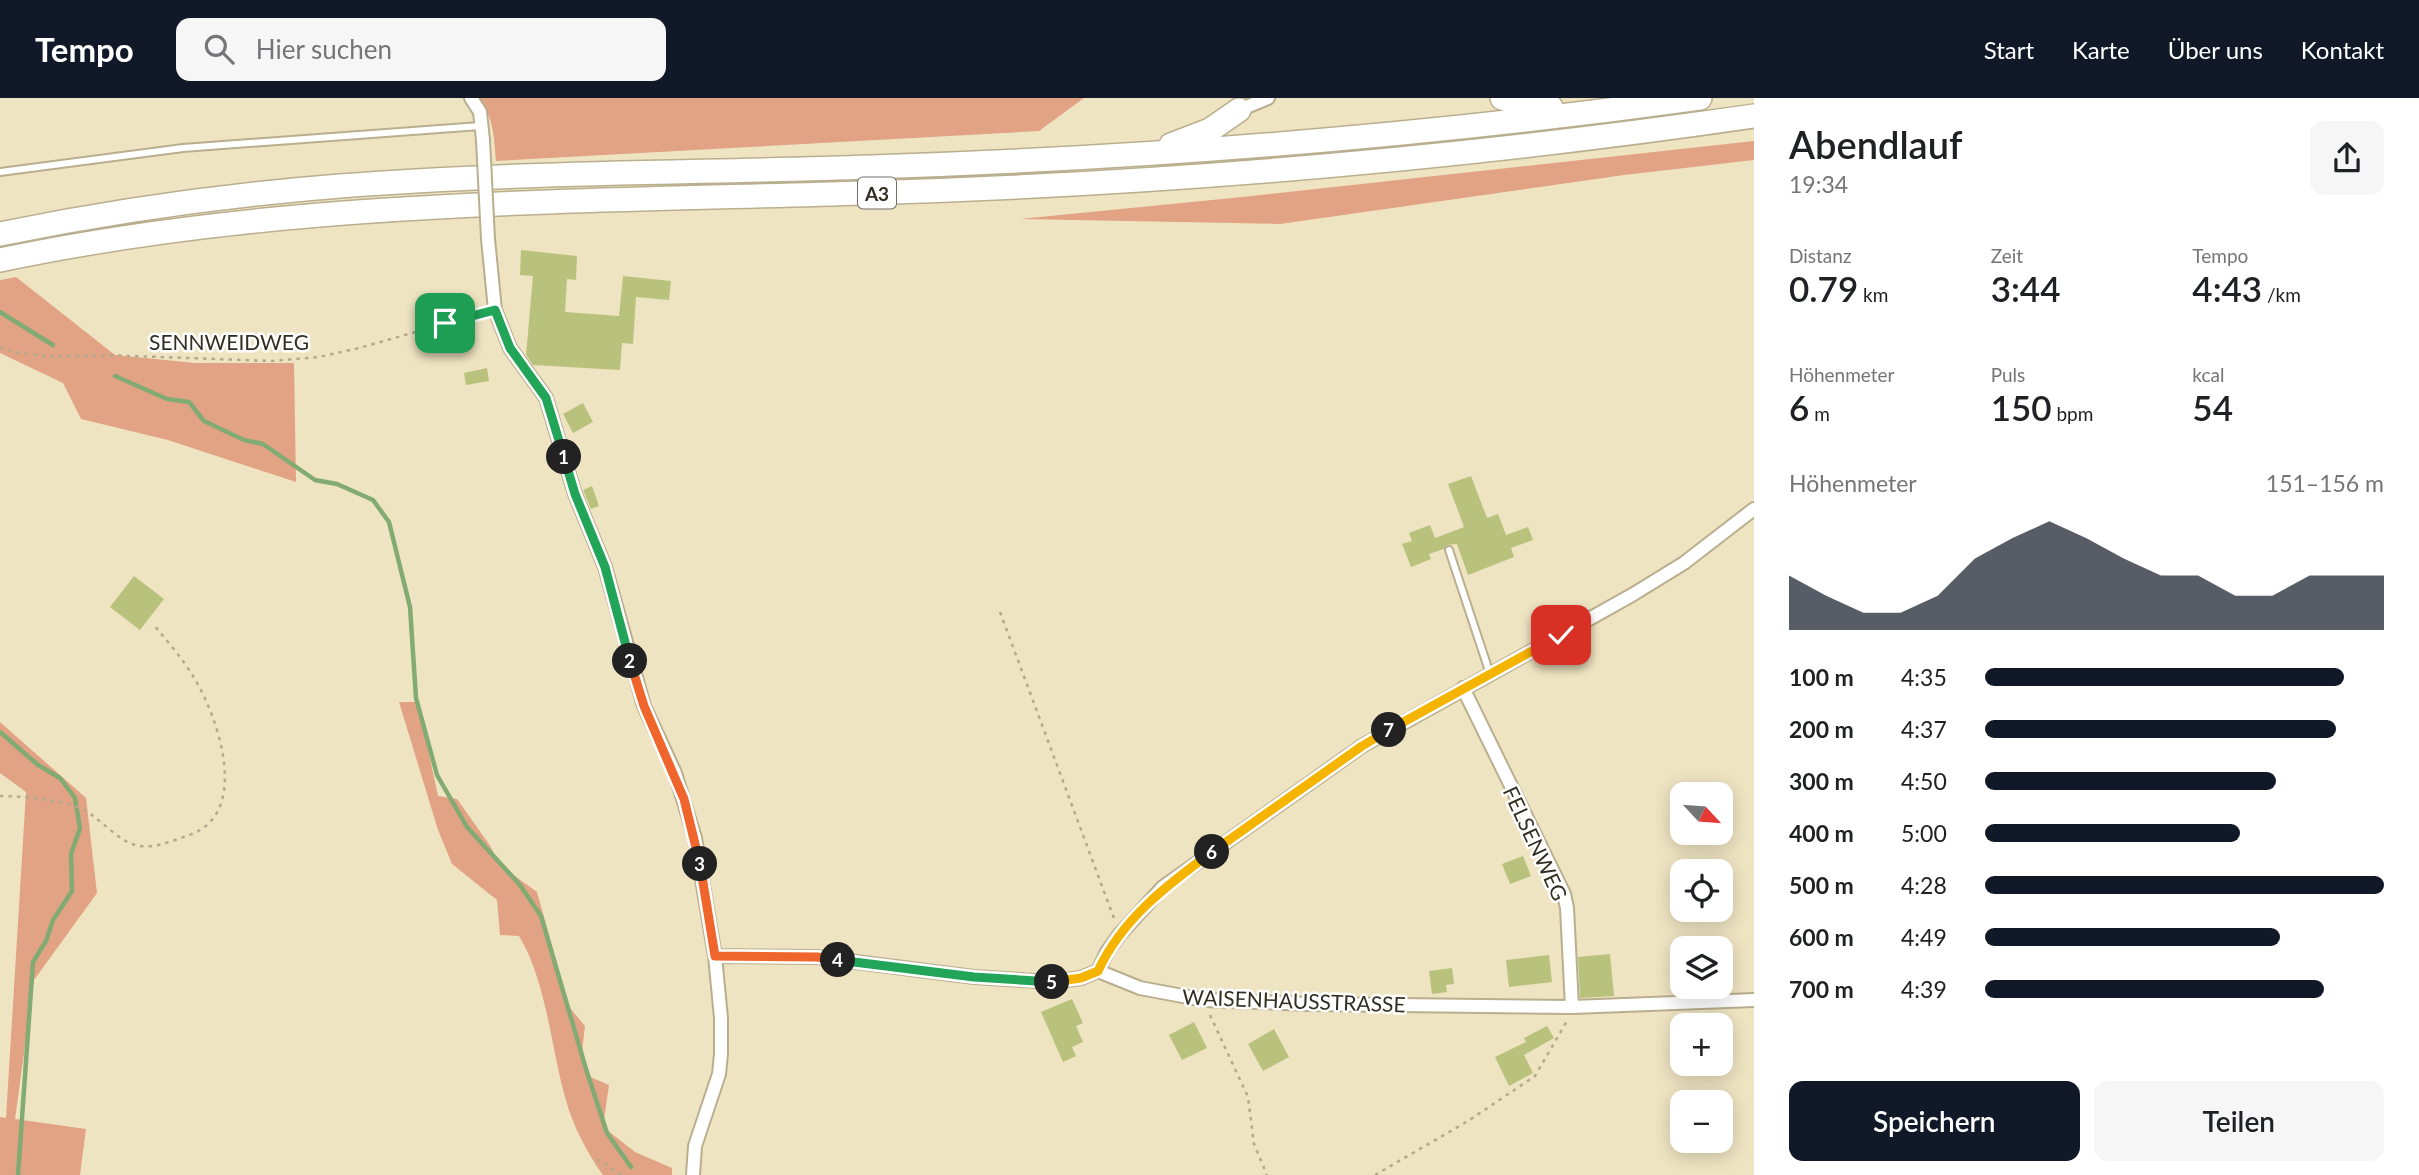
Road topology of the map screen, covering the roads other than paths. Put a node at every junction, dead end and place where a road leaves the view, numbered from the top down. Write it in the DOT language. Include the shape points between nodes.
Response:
graph roads {
  1 [pos="471,98"];
  2 [pos="1268,98"];
  3 [pos="1502,98"];
  4 [pos="1700,98"];
  5 [pos="1635,107"];
  6 [pos="1239,110"];
  7 [pos="1754,116"];
  8 [pos="482,125"];
  9 [pos="1145,155"];
  10 [pos="0,172"];
  11 [pos="0,234"];
  12 [pos="0,260"];
  13 [pos="1754,509"];
  14 [pos="1449,550"];
  15 [pos="1490,674"];
  16 [pos="1463,688"];
  17 [pos="715,956"];
  18 [pos="1098,971"];
  19 [pos="1754,1000"];
  20 [pos="1572,1007"];
  21 [pos="693,1175"];
  1 -- 8 [label="street"];
  2 -- 6 [label="street"];
  3 -- 5 [label="highway" via="1537,107"];
  4 -- 5 [label="highway, A3"];
  5 -- 9 [label="highway, A3" via="1396,135"];
  6 -- 9 [label="highway" via="1205,132"];
  7 -- 12 [label="highway, A3" via="1573,141 1133,182 504,203 324,214 150,234"];
  8 -- 10 [label="lane" via="184,148"];
  8 -- 17 [label="street, bridge" via="495,310 510,348 546,398 575,494 605,567 644,706 684,799"];
  9 -- 11 [label="highway, A3" via="340,186 145,208"];
  13 -- 15 [label="street" via="1632,596"];
  14 -- 15 [label="lane"];
  15 -- 16 [label="street"];
  16 -- 18 [label="street" via="1362,746 1163,887 1119,934"];
  16 -- 20 [label="street, FELSENWEG" via="1564,894"];
  17 -- 18 [label="street" via="817,957 1053,982"];
  17 -- 21 [label="street" via="721,1018 719,1074 695,1146"];
  18 -- 20 [label="street, WAISENHAUSSTRASSE" via="1140,988 1204,1000"];
  19 -- 20 [label="street, WAISENHAUSSTRASSE"];
}
